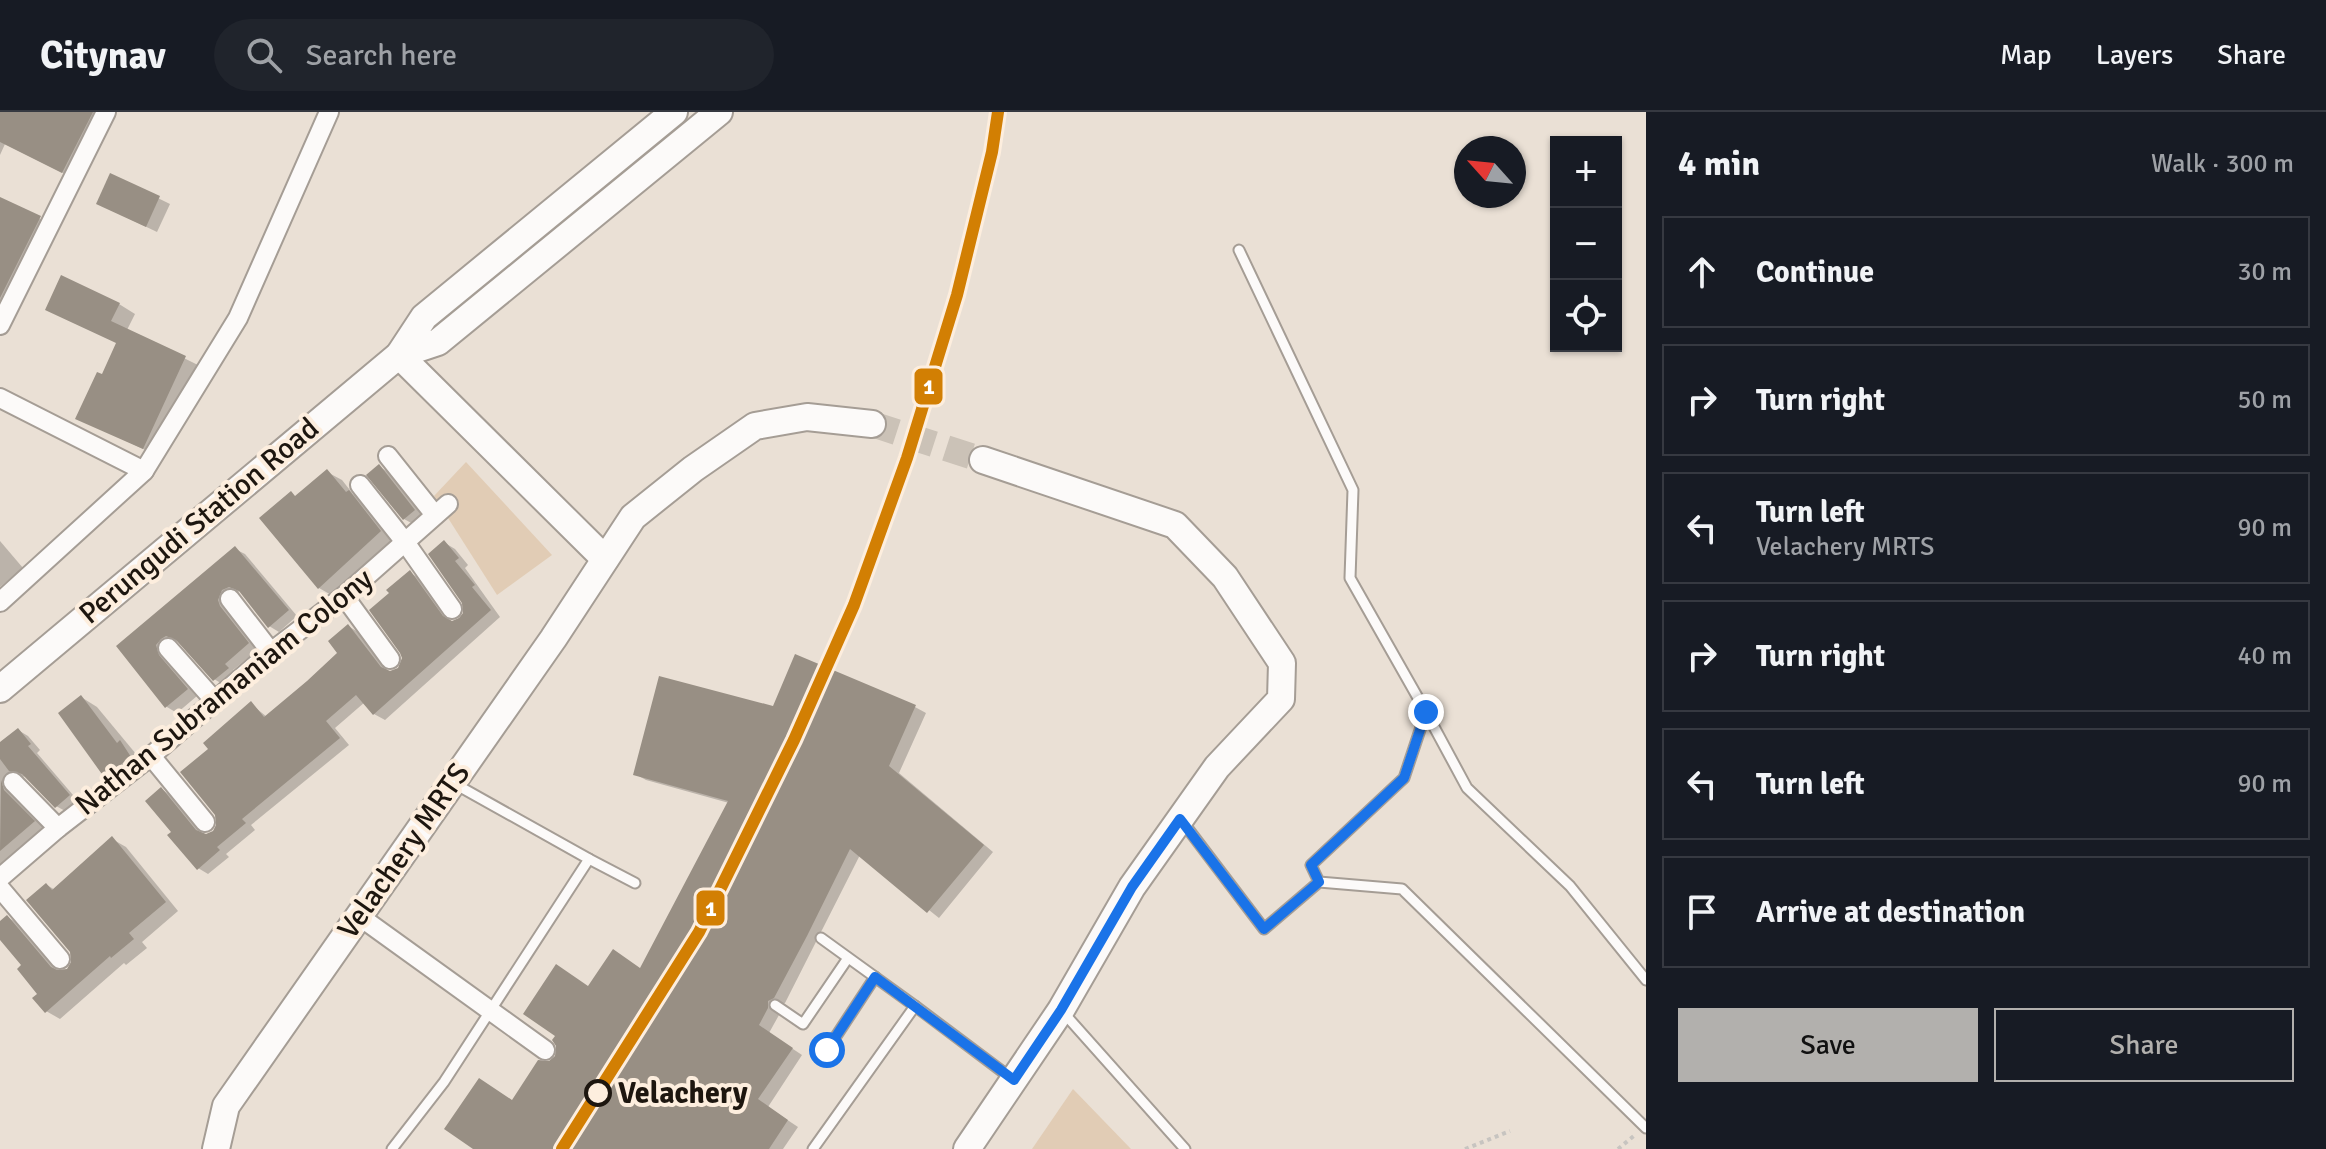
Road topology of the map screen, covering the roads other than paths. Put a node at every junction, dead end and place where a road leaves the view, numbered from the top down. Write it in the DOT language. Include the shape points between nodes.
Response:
graph roads {
  1 [pos="106,112"];
  2 [pos="329,112"];
  3 [pos="674,112"];
  4 [pos="719,112"];
  5 [pos="1239,250"];
  6 [pos="0,325"];
  7 [pos="399,355"];
  8 [pos="0,398"];
  9 [pos="872,424"];
  10 [pos="388,456"];
  11 [pos="983,460"];
  12 [pos="144,471"];
  13 [pos="360,485"];
  14 [pos="405,542"];
  15 [pos="605,559"];
  16 [pos="344,596"];
  17 [pos="230,599"];
  18 [pos="0,602"];
  19 [pos="452,609"];
  20 [pos="168,648"];
  21 [pos="271,652"];
  22 [pos="390,659"];
  23 [pos="0,689"];
  24 [pos="214,700"];
  25 [pos="1426,712"];
  26 [pos="151,756"];
  27 [pos="13,782"];
  28 [pos="452,782"];
  29 [pos="1180,819"];
  30 [pos="205,822"];
  31 [pos="58,828"];
  32 [pos="589,859"];
  33 [pos="0,878"];
  34 [pos="1319,882"];
  35 [pos="635,883"];
  36 [pos="0,888"];
  37 [pos="359,916"];
  38 [pos="821,938"];
  39 [pos="848,958"];
  40 [pos="60,959"];
  41 [pos="875,977"];
  42 [pos="1646,980"];
  43 [pos="775,1005"];
  44 [pos="915,1006"];
  45 [pos="1061,1010"];
  46 [pos="490,1011"];
  47 [pos="545,1050"];
  48 [pos="827,1050"];
  49 [pos="1014,1080"];
  50 [pos="1646,1128"];
  51 [pos="216,1149"];
  52 [pos="392,1149"];
  53 [pos="813,1149"];
  54 [pos="967,1149"];
  55 [pos="1185,1149"];
  1 -- 6 [label="street"];
  2 -- 12 [label="street" via="238,318"];
  3 -- 7 [label="street, Perungudi Station Road" via="424,317"];
  4 -- 7 [label="street, Perungudi Station Road" via="438,342"];
  5 -- 25 [label="lane" via="1353,490 1350,578"];
  7 -- 15 [label="street"];
  7 -- 23 [label="street, Perungudi Station Road"];
  8 -- 12 [label="street"];
  9 -- 15 [label="street, Velachery MRTS" via="807,417 755,426 633,517"];
  10 -- 14 [label="street, Nathan Subramaniam Colony" via="442,509"];
  11 -- 29 [label="street" via="1175,525 1225,577 1282,663 1281,699 1217,767"];
  12 -- 18 [label="street"];
  13 -- 14 [label="street"];
  14 -- 16 [label="street, Nathan Subramaniam Colony"];
  14 -- 19 [label="street"];
  15 -- 28 [label="street, Velachery MRTS"];
  16 -- 21 [label="street, Nathan Subramaniam Colony"];
  16 -- 22 [label="street"];
  17 -- 21 [label="street"];
  20 -- 24 [label="street"];
  21 -- 24 [label="street, Nathan Subramaniam Colony"];
  24 -- 26 [label="street, Nathan Subramaniam Colony"];
  25 -- 34 [label="lane" via="1404,778 1311,865"];
  25 -- 42 [label="lane" via="1467,788 1570,886"];
  26 -- 30 [label="street"];
  26 -- 31 [label="street, Nathan Subramaniam Colony"];
  27 -- 31 [label="street"];
  28 -- 32 [label="lane"];
  28 -- 37 [label="street, Velachery MRTS"];
  29 -- 34 [label="lane" via="1264,929"];
  29 -- 45 [label="street" via="1132,887"];
  31 -- 33 [label="street, Nathan Subramaniam Colony"];
  32 -- 35 [label="lane"];
  32 -- 46 [label="lane"];
  34 -- 50 [label="lane" via="1402,889"];
  36 -- 40 [label="street"];
  37 -- 46 [label="street"];
  37 -- 51 [label="street, Velachery MRTS" via="226,1106"];
  38 -- 39 [label="lane"];
  39 -- 41 [label="lane"];
  39 -- 43 [label="lane" via="803,1024"];
  41 -- 44 [label="lane"];
  41 -- 48 [label="lane"];
  44 -- 49 [label="lane"];
  44 -- 53 [label="lane"];
  45 -- 49 [label="street"];
  45 -- 55 [label="lane"];
  46 -- 47 [label="street"];
  46 -- 52 [label="lane"];
  49 -- 54 [label="street"];
}
